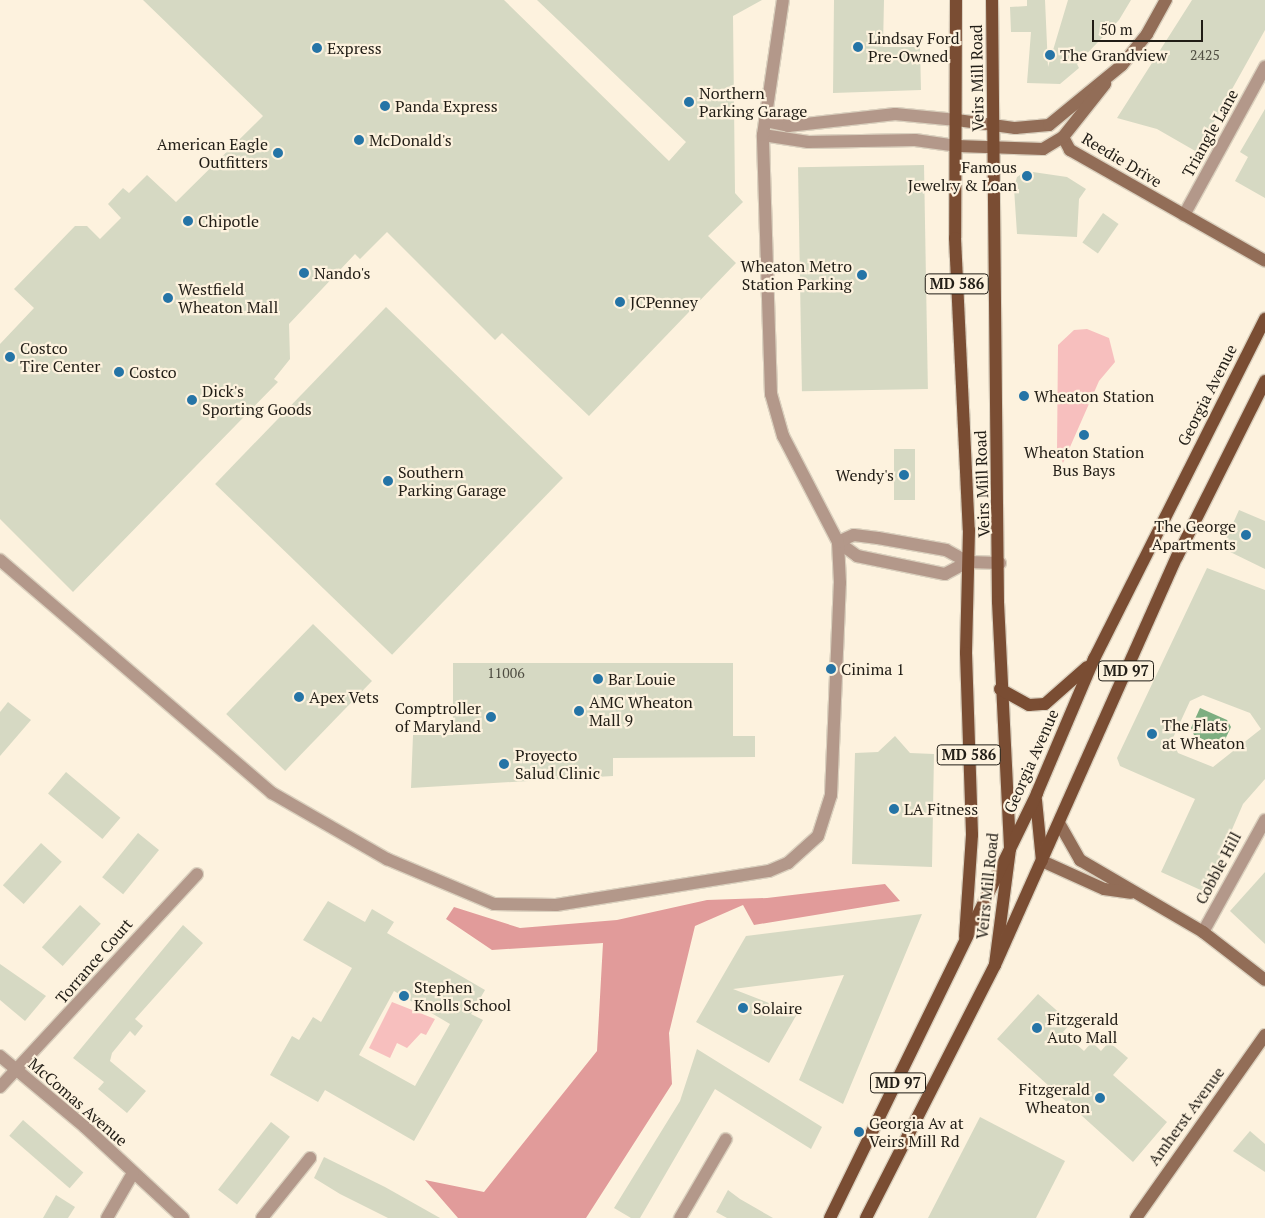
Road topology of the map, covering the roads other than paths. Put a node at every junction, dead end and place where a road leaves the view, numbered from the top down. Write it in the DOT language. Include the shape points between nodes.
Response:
graph roads {
  1 [pos="783,0"];
  2 [pos="956,0"];
  3 [pos="992,0"];
  4 [pos="1166,0"];
  5 [pos="1265,67"];
  6 [pos="1116,70"];
  7 [pos="957,120"];
  8 [pos="765,121"];
  9 [pos="994,125"];
  10 [pos="763,135"];
  11 [pos="1063,137"];
  12 [pos="957,146"];
  13 [pos="994,150"];
  14 [pos="1184,215"];
  15 [pos="1265,260"];
  16 [pos="1265,319"];
  17 [pos="1265,380"];
  18 [pos="838,542"];
  19 [pos="0,560"];
  20 [pos="968,562"];
  21 [pos="1000,563"];
  22 [pos="1094,659"];
  23 [pos="1000,689"];
  24 [pos="1037,793"];
  25 [pos="1265,820"];
  26 [pos="1059,823"];
  27 [pos="1010,849"];
  28 [pos="1042,861"];
  29 [pos="197,874"];
  30 [pos="1131,893"];
  31 [pos="1203,932"];
  32 [pos="964,947"];
  33 [pos="995,965"];
  34 [pos="1265,980"];
  35 [pos="1265,1035"];
  36 [pos="0,1056"];
  37 [pos="18,1072"];
  38 [pos="0,1087"];
  39 [pos="726,1139"];
  40 [pos="310,1158"];
  41 [pos="133,1174"];
  42 [pos="107,1218"];
  43 [pos="183,1218"];
  44 [pos="262,1218"];
  45 [pos="680,1218"];
  46 [pos="830,1218"];
  47 [pos="866,1218"];
  48 [pos="1136,1218"];
  1 -- 8 [label="street"];
  2 -- 7 [label="main road, Veirs Mill Road / MD 586"];
  3 -- 9 [label="main road, Veirs Mill Road / MD 586"];
  4 -- 6 [label="street" via="1147,34"];
  5 -- 14 [label="street, Triangle Lane"];
  6 -- 9 [label="street" via="1049,125"];
  6 -- 11 [label="street"];
  7 -- 8 [label="street" via="895,114 788,126"];
  7 -- 9 [label="street"];
  7 -- 12 [label="main road, Veirs Mill Road / MD 586"];
  8 -- 10 [label="street"];
  9 -- 13 [label="main road, Veirs Mill Road / MD 586"];
  10 -- 12 [label="street" via="808,142 915,140"];
  10 -- 18 [label="street" via="771,394 783,436"];
  11 -- 13 [label="street, Reedie Drive" via="1043,149"];
  11 -- 14 [label="street, Reedie Drive" via="1070,150"];
  12 -- 13 [label="street, Reedie Drive"];
  12 -- 20 [label="main road, Veirs Mill Road / MD 586" via="955,238"];
  13 -- 21 [label="main road, Veirs Mill Road / MD 586"];
  14 -- 15 [label="street, Reedie Drive"];
  16 -- 22 [label="main road, Georgia Avenue / MD 97"];
  17 -- 26 [label="main road, MD 97" via="1178,557"];
  18 -- 19 [label="street" via="831,794 826,817 809,848 769,871 556,906 494,904 387,858 272,793"];
  18 -- 20 [label="street" via="854,535 878,538 946,550"];
  18 -- 20 [label="street" via="857,556 939,573"];
  20 -- 21 [label="street"];
  20 -- 32 [label="main road, Veirs Mill Road / MD 586" via="966,653 972,835"];
  21 -- 23 [label="main road, Veirs Mill Road / MD 586"];
  22 -- 23 [label="main road" via="1045,704 1029,705"];
  22 -- 24 [label="main road, Georgia Avenue / MD 97"];
  23 -- 27 [label="main road, Veirs Mill Road / MD 586"];
  24 -- 27 [label="main road, Georgia Avenue / MD 97"];
  24 -- 28 [label="main road" via="1035,820"];
  25 -- 31 [label="street, Cobble Hill"];
  26 -- 28 [label="main road, MD 97"];
  26 -- 30 [label="street" via="1080,860"];
  27 -- 32 [label="main road, Georgia Avenue / MD 97"];
  27 -- 33 [label="main road, Veirs Mill Road / MD 586"];
  28 -- 30 [label="street" via="1104,889"];
  28 -- 33 [label="main road, MD 97"];
  29 -- 37 [label="street, Torrance Court"];
  30 -- 31 [label="street"];
  31 -- 34 [label="street"];
  32 -- 46 [label="main road, Georgia Avenue / MD 97"];
  33 -- 47 [label="main road, MD 97"];
  35 -- 48 [label="street, Amherst Avenue"];
  36 -- 37 [label="street, McComas Avenue"];
  37 -- 38 [label="street, Torrance Court"];
  37 -- 41 [label="street, McComas Avenue"];
  39 -- 45 [label="street"];
  40 -- 44 [label="street"];
  41 -- 42 [label="street"];
  41 -- 43 [label="street, McComas Avenue"];
}
